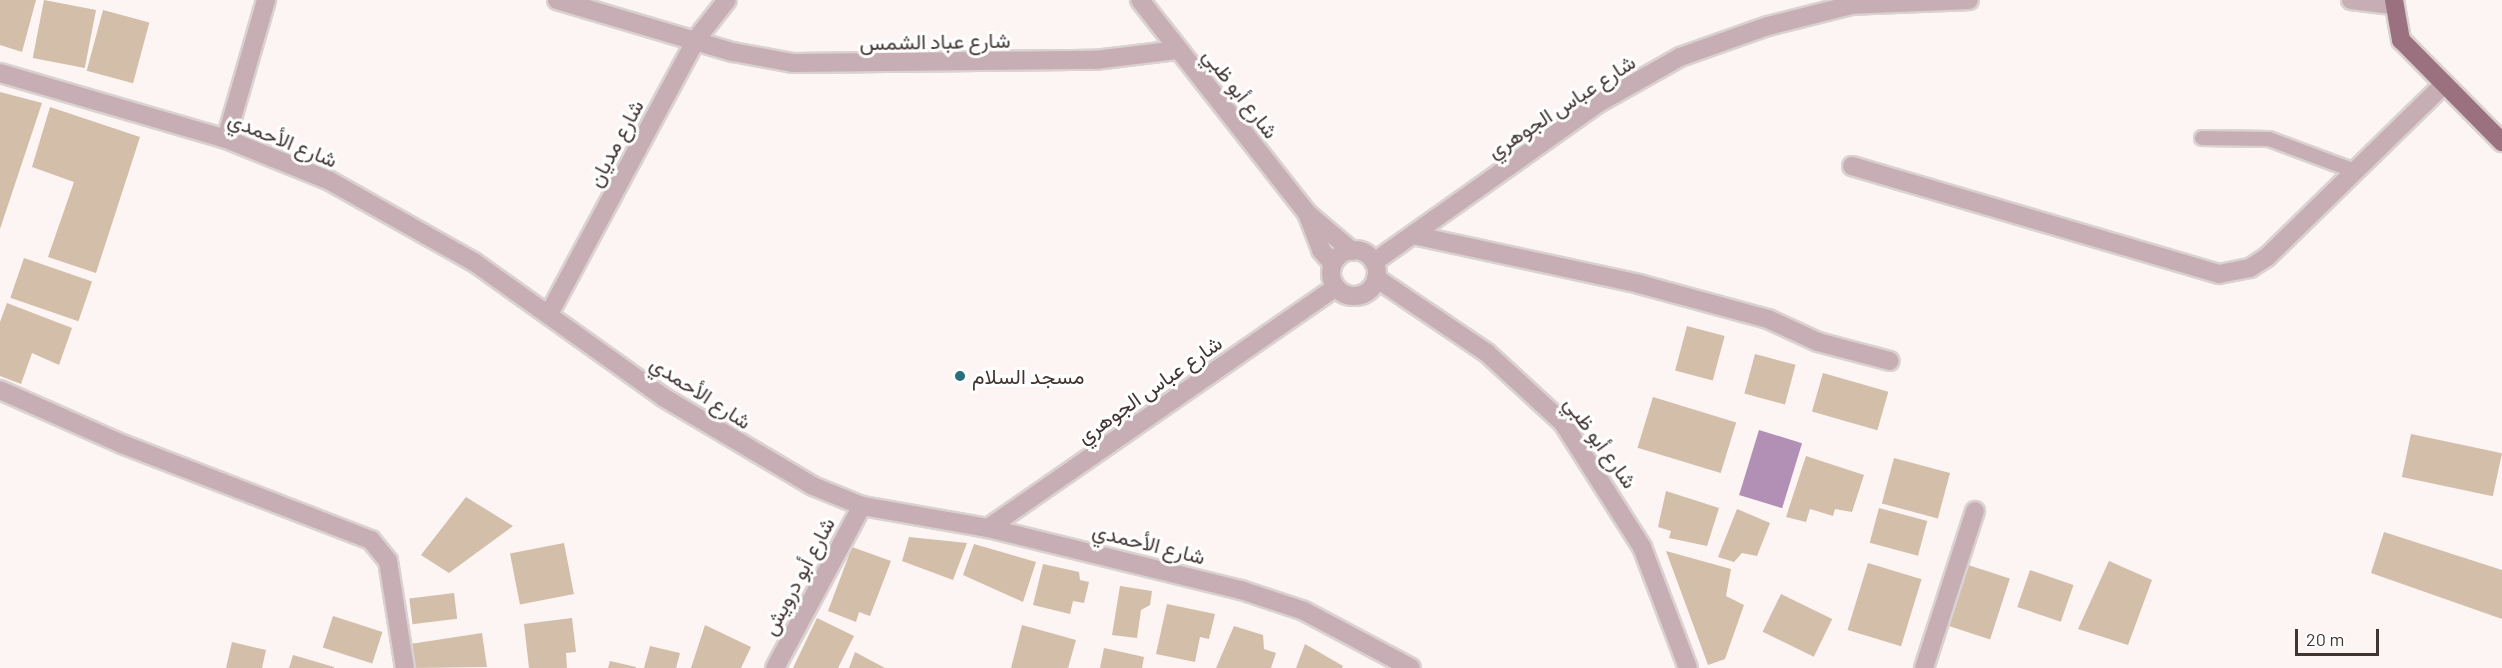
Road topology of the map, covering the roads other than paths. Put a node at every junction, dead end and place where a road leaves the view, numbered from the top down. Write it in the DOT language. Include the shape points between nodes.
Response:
graph roads {
  1 [pos="266,0"];
  2 [pos="557,0"];
  3 [pos="727,0"];
  4 [pos="1140,0"];
  5 [pos="1969,0"];
  6 [pos="2351,0"];
  7 [pos="2393,2"];
  8 [pos="697,38"];
  9 [pos="1178,50"];
  10 [pos="0,73"];
  11 [pos="2445,84"];
  12 [pos="2202,138"];
  13 [pos="226,139"];
  14 [pos="2502,142"];
  15 [pos="1852,166"];
  16 [pos="2355,171"];
  17 [pos="1307,213"];
  18 [pos="1413,235"];
  19 [pos="1352,251"];
  20 [pos="1333,264"];
  21 [pos="1375,270"];
  22 [pos="1336,287"];
  23 [pos="550,312"];
  24 [pos="1890,361"];
  25 [pos="0,390"];
  26 [pos="862,506"];
  27 [pos="1975,511"];
  28 [pos="988,528"];
  29 [pos="405,668"];
  30 [pos="775,668"];
  31 [pos="1411,668"];
  32 [pos="1688,668"];
  33 [pos="1924,668"];
  1 -- 13 [label="street"];
  2 -- 8 [label="street, شارع عباد الشمس"];
  3 -- 8 [label="street, شارع مديان"];
  4 -- 9 [label="street, شارع أبو ظبي"];
  5 -- 18 [label="street, شارع عباس الجوهري" via="1851,5 1768,26 1680,57 1597,104"];
  6 -- 7 [label="street"];
  7 -- 11 [label="main road" via="2401,40"];
  8 -- 9 [label="street, شارع عباد الشمس" via="755,57 835,65 1095,60"];
  8 -- 23 [label="street, شارع مديان"];
  9 -- 17 [label="street, شارع أبو ظبي"];
  10 -- 13 [label="street, شارع الأحمدي"];
  11 -- 14 [label="main road"];
  11 -- 16 [label="street"];
  12 -- 16 [label="lane" via="2269,139"];
  13 -- 23 [label="street, شارع الأحمدي" via="330,181 414,224"];
  15 -- 16 [label="street" via="2219,274 2250,268 2266,256"];
  17 -- 19 [label="street, شارع أبو ظبي"];
  17 -- 20 [label="street, شارع أبو ظبي" via="1321,250"];
  18 -- 21 [label="street, شارع عباس الجوهري"];
  18 -- 24 [label="street" via="1639,285 1768,319 1818,342"];
  19 -- 20 [label="street"];
  19 -- 21 [label="street, شارع أبو ظبي"];
  20 -- 22 [label="street"];
  21 -- 22 [label="street, شارع عباس الجوهري" via="1359,295"];
  21 -- 32 [label="street, شارع أبو ظبي" via="1487,353 1563,423 1642,547"];
  22 -- 28 [label="street, شارع عباس الجوهري"];
  23 -- 26 [label="street, شارع الأحمدي" via="663,397 813,486"];
  25 -- 29 [label="street" via="122,444 371,540 388,561"];
  26 -- 28 [label="street, شارع الأحمدي"];
  26 -- 30 [label="street, شارع أبو درويش"];
  27 -- 33 [label="street"];
  28 -- 31 [label="street, شارع الأحمدي" via="1241,590 1304,611"];
}
